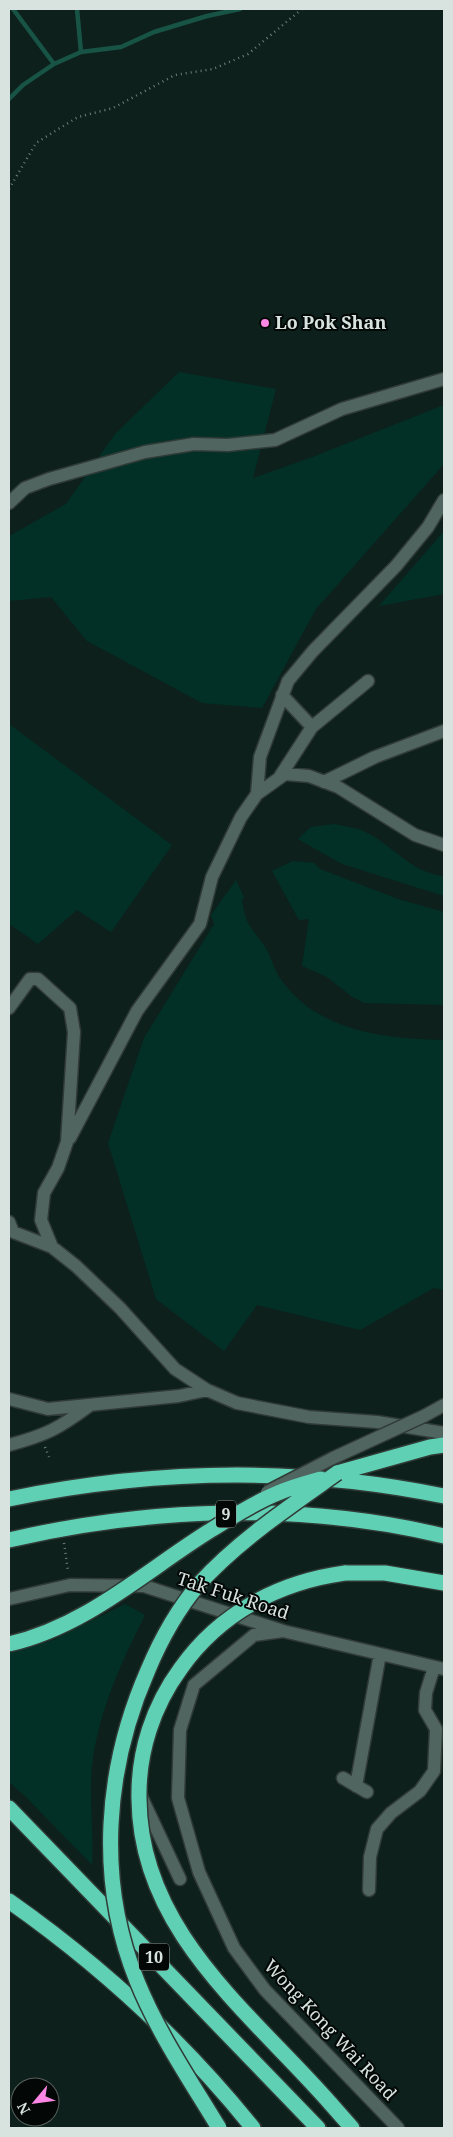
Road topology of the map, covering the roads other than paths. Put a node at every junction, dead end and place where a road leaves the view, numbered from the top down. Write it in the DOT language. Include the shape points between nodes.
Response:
graph roads {
  1 [pos="444,379"];
  2 [pos="444,500"];
  3 [pos="9,503"];
  4 [pos="368,681"];
  5 [pos="282,695"];
  6 [pos="312,727"];
  7 [pos="444,731"];
  8 [pos="279,778"];
  9 [pos="324,782"];
  10 [pos="257,794"];
  11 [pos="444,845"];
  12 [pos="9,1008"];
  13 [pos="67,1142"];
  14 [pos="9,1222"];
  15 [pos="52,1247"];
  16 [pos="207,1390"];
  17 [pos="9,1399"];
  18 [pos="444,1405"];
  19 [pos="89,1406"];
  20 [pos="444,1433"];
  21 [pos="9,1445"];
  22 [pos="444,1445"];
  23 [pos="337,1474"];
  24 [pos="444,1496"];
  25 [pos="9,1499"];
  26 [pos="211,1530"];
  27 [pos="442,1537"];
  28 [pos="9,1540"];
  29 [pos="444,1583"];
  30 [pos="9,1599"];
  31 [pos="283,1631"];
  32 [pos="9,1644"];
  33 [pos="380,1654"];
  34 [pos="439,1668"];
  35 [pos="343,1778"];
  36 [pos="138,1789"];
  37 [pos="9,1808"];
  38 [pos="180,1879"];
  39 [pos="368,1890"];
  40 [pos="9,1901"];
  41 [pos="220,2128"];
  42 [pos="253,2128"];
  43 [pos="318,2128"];
  44 [pos="352,2128"];
  45 [pos="398,2128"];
  1 -- 3 [label="street" via="342,409 275,440 228,445 194,444 145,452 49,479 25,488"];
  2 -- 5 [label="street" via="396,566 314,651 288,681"];
  4 -- 6 [label="street"];
  5 -- 6 [label="street"];
  5 -- 10 [label="street" via="260,757"];
  6 -- 8 [label="street"];
  7 -- 9 [label="street" via="375,757"];
  8 -- 9 [label="street" via="285,774 309,776"];
  8 -- 10 [label="street"];
  9 -- 11 [label="street" via="338,787 415,835"];
  10 -- 13 [label="street" via="241,817 212,877 200,924 137,1011"];
  12 -- 13 [label="street" via="33,978 70,1008 74,1032"];
  13 -- 15 [label="street" via="44,1193 41,1220"];
  14 -- 15 [label="street" via="13,1232"];
  15 -- 16 [label="street" via="120,1308 175,1369"];
  16 -- 19 [label="street"];
  16 -- 20 [label="street" via="237,1403 309,1417 377,1422"];
  17 -- 19 [label="street" via="48,1409"];
  18 -- 26 [label="street, bridge" via="275,1487"];
  19 -- 21 [label="street" via="60,1428"];
  22 -- 23 [label="highway"];
  23 -- 26 [label="highway, bridge" via="276,1493"];
  23 -- 41 [label="highway, bridge" via="229,1555 190,1597 162,1639 140,1689 117,1765 110,1814 112,1865 118,1913 129,1959 155,2019"];
  24 -- 25 [label="highway" via="368,1482 303,1475 208,1474 124,1480"];
  26 -- 32 [label="highway, bridge" via="73,1621"];
  27 -- 28 [label="highway, 9" via="343,1519 249,1513 144,1518"];
  29 -- 36 [label="highway, bridge" via="385,1573 345,1573 304,1581 235,1613 198,1647 175,1676 152,1721 142,1756"];
  30 -- 31 [label="street, Tak Fuk Road" via="70,1585 144,1586"];
  31 -- 33 [label="street, Tak Fuk Road"];
  31 -- 45 [label="street, Wong Kong Wai Road" via="254,1635 194,1685 180,1730 178,1798 199,1872 234,1948 265,1990"];
  33 -- 34 [label="street, Tak Fuk Road"];
  33 -- 35 [label="street" via="361,1789"];
  34 -- 39 [label="street" via="426,1693 425,1710 436,1729 434,1771 420,1791 391,1812 377,1829 370,1857"];
  36 -- 38 [label="street"];
  36 -- 44 [label="highway, bridge" via="140,1830 148,1865 176,1927 224,1990"];
  37 -- 43 [label="highway, 10, bridge"];
  40 -- 42 [label="highway, 10, bridge" via="69,1946 145,2011 216,2084"];
}
